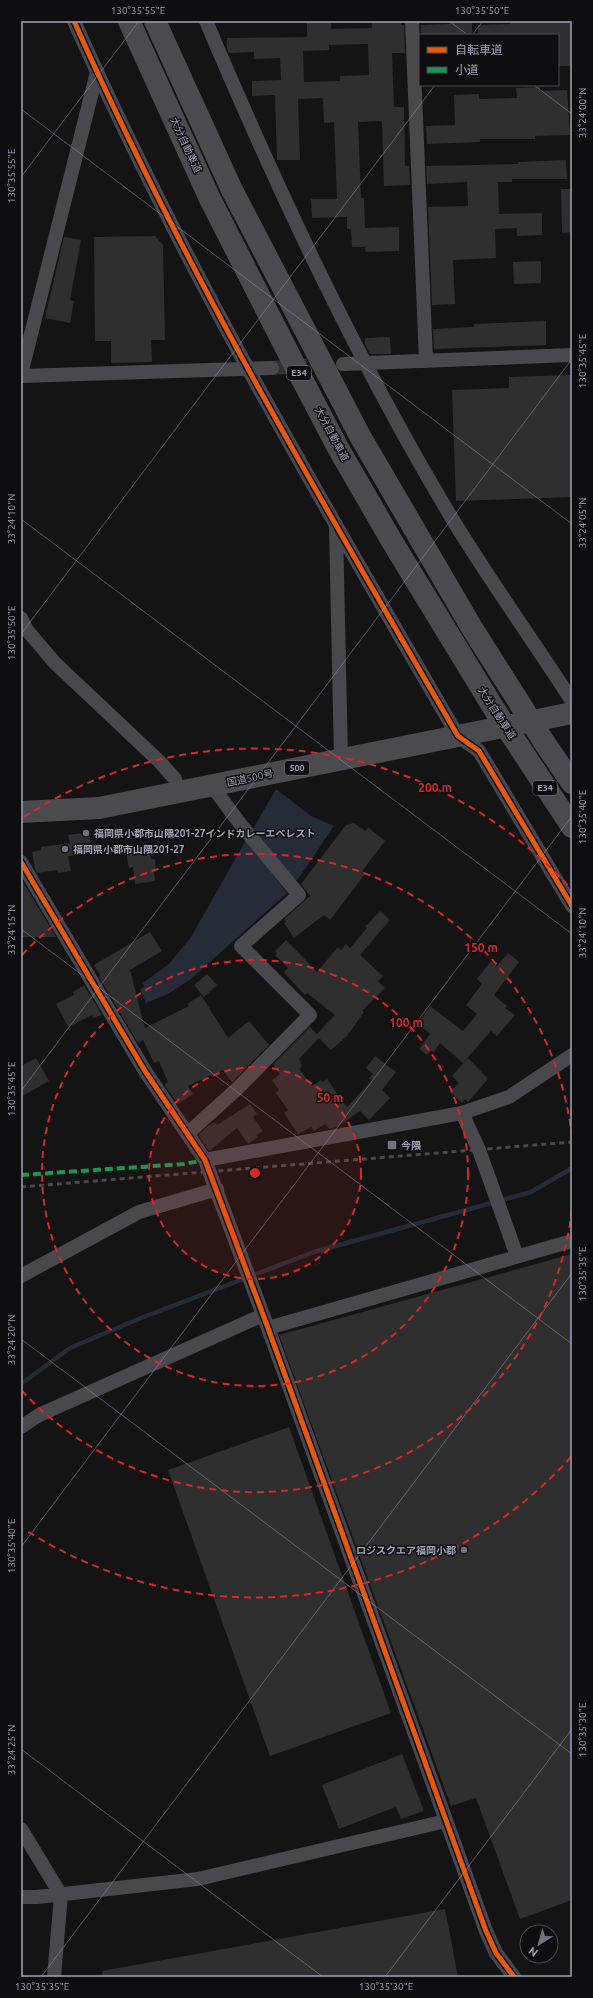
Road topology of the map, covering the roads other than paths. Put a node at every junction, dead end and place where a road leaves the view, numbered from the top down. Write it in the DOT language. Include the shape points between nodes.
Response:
graph roads {
  1 [pos="74,21"];
  2 [pos="129,21"];
  3 [pos="155,21"];
  4 [pos="206,21"];
  5 [pos="412,21"];
  6 [pos="97,72"];
  7 [pos="572,355"];
  8 [pos="426,360"];
  9 [pos="364,363"];
  10 [pos="343,364"];
  11 [pos="272,368"];
  12 [pos="248,369"];
  13 [pos="21,375"];
  14 [pos="336,525"];
  15 [pos="21,618"];
  16 [pos="572,701"];
  17 [pos="572,713"];
  18 [pos="458,736"];
  19 [pos="341,759"];
  20 [pos="572,783"];
  21 [pos="212,786"];
  22 [pos="179,792"];
  23 [pos="21,812"];
  24 [pos="572,827"];
  25 [pos="21,862"];
  26 [pos="572,906"];
  27 [pos="572,1055"];
  28 [pos="462,1113"];
  29 [pos="187,1134"];
  30 [pos="205,1160"];
  31 [pos="216,1189"];
  32 [pos="572,1241"];
  33 [pos="517,1256"];
  34 [pos="21,1276"];
  35 [pos="266,1322"];
  36 [pos="21,1427"];
  37 [pos="446,1821"];
  38 [pos="21,1829"];
  39 [pos="61,1895"];
  40 [pos="21,1897"];
  41 [pos="54,1977"];
  42 [pos="514,1977"];
  1 -- 6 [label="street"];
  2 -- 24 [label="highway, 大分自動車道 / E34, bridge" via="210,199 338,448 496,712"];
  3 -- 20 [label="highway, E34, bridge" via="232,190 360,436 464,614"];
  4 -- 9 [label="street" via="251,128"];
  5 -- 8 [label="street"];
  6 -- 12 [label="street" via="171,224"];
  6 -- 13 [label="street"];
  7 -- 8 [label="street"];
  8 -- 9 [label="street"];
  9 -- 10 [label="street"];
  9 -- 16 [label="street" via="456,526"];
  11 -- 12 [label="street"];
  12 -- 13 [label="street"];
  12 -- 14 [label="street"];
  14 -- 18 [label="street"];
  14 -- 19 [label="street"];
  15 -- 22 [label="street" via="26,629 55,663 175,778"];
  17 -- 18 [label="highway, 国道500号 / 500"];
  18 -- 19 [label="highway, 国道500号 / 500"];
  18 -- 26 [label="street" via="479,751"];
  19 -- 21 [label="highway, 国道500号 / 500"];
  21 -- 22 [label="highway, 国道500号 / 500"];
  21 -- 29 [label="street" via="299,895 241,946 310,1015 237,1089"];
  22 -- 23 [label="highway, 国道500号 / 500" via="100,808"];
  25 -- 29 [label="street" via="145,1070"];
  27 -- 28 [label="street" via="509,1097"];
  28 -- 30 [label="street"];
  28 -- 33 [label="street" via="479,1150"];
  29 -- 30 [label="street"];
  30 -- 31 [label="street"];
  31 -- 34 [label="street" via="139,1212"];
  31 -- 35 [label="street"];
  32 -- 33 [label="street"];
  33 -- 35 [label="street"];
  35 -- 36 [label="street" via="40,1415"];
  35 -- 37 [label="street"];
  37 -- 39 [label="street" via="198,1880"];
  37 -- 42 [label="street" via="496,1953"];
  38 -- 39 [label="street"];
  39 -- 40 [label="street"];
  39 -- 41 [label="street"];
}
